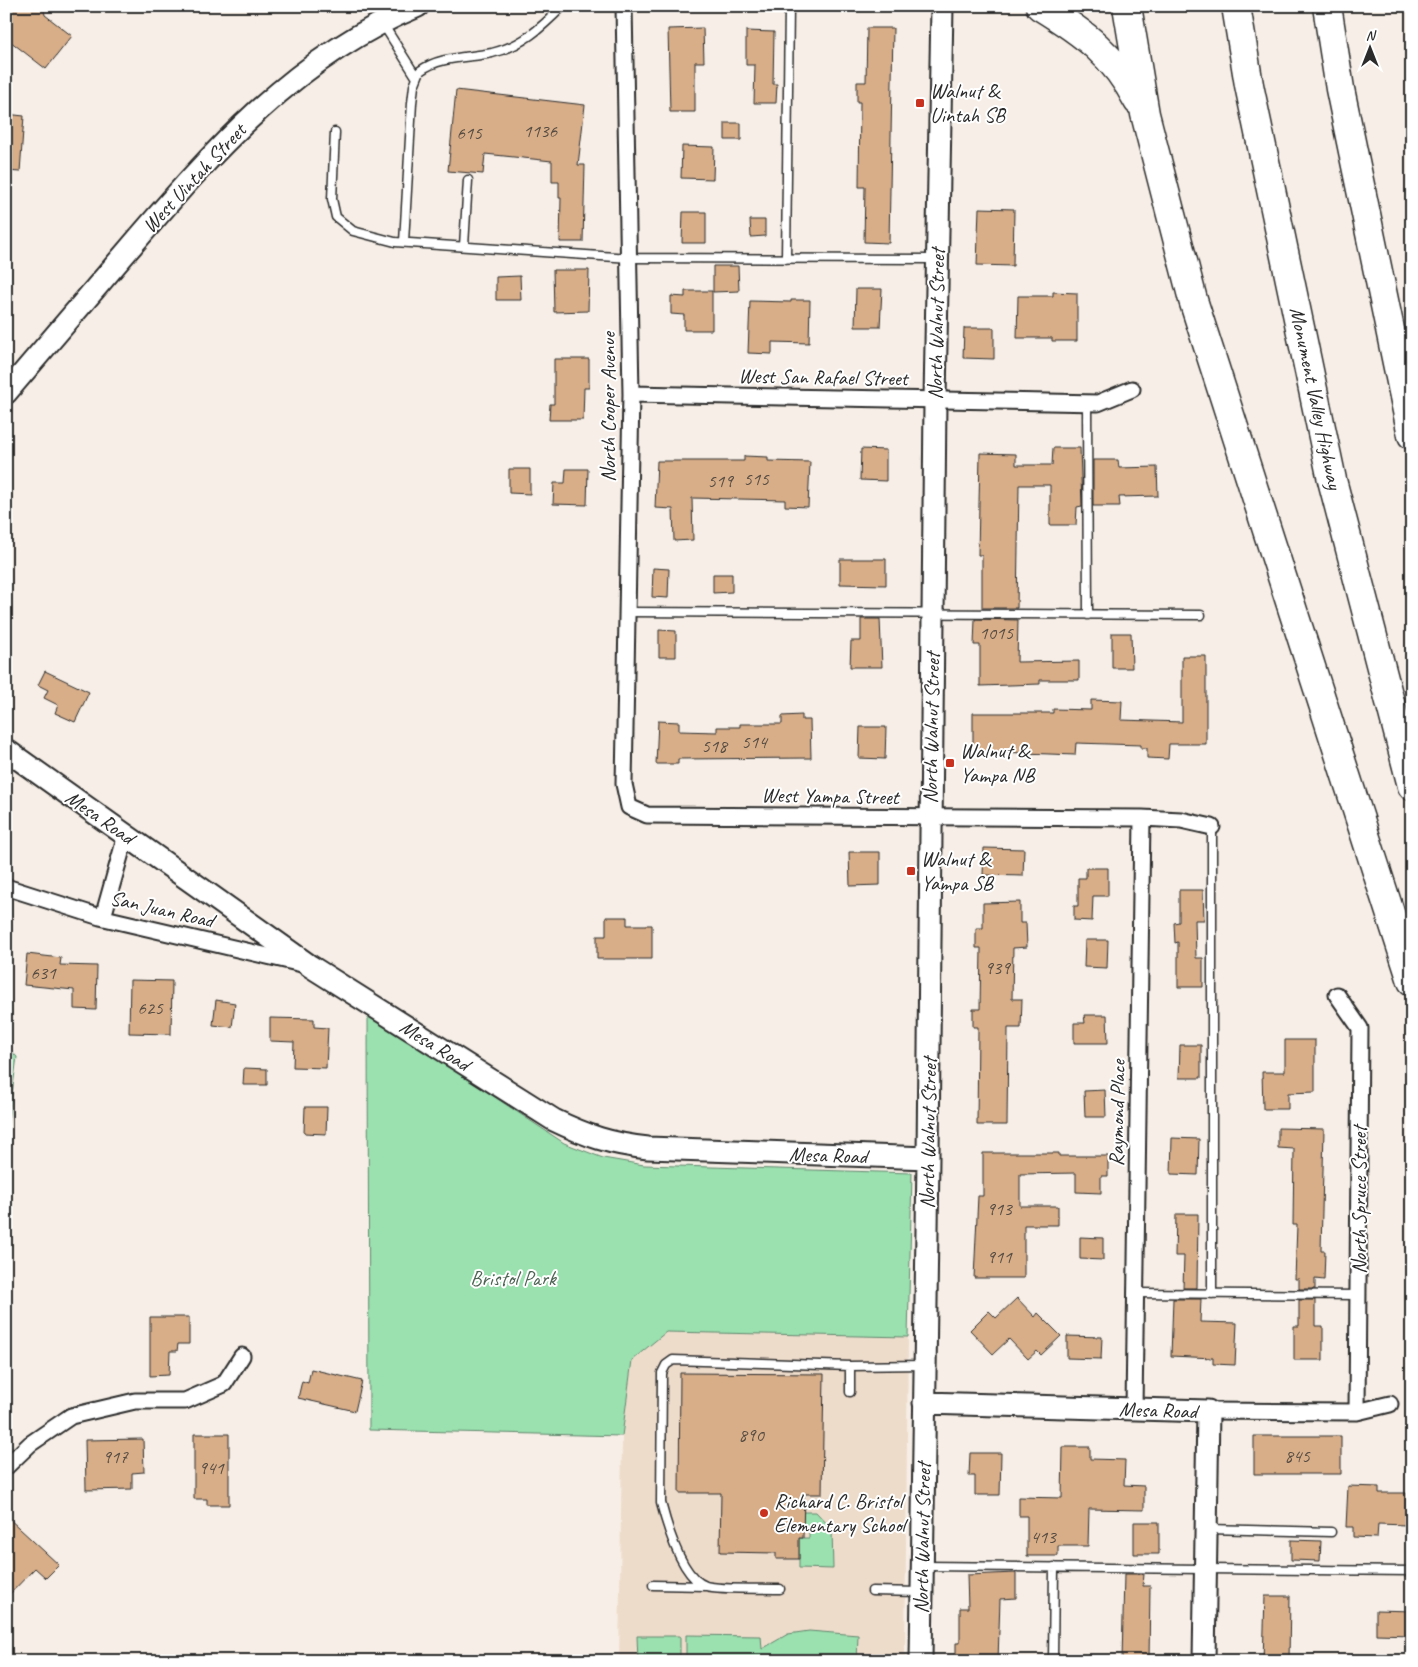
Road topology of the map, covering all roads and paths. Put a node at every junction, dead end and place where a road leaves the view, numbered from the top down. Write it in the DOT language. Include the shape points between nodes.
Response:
graph roads {
  1 [pos="418,6"];
  2 [pos="562,6"];
  3 [pos="624,6"];
  4 [pos="789,6"];
  5 [pos="942,6"];
  6 [pos="1040,6"];
  7 [pos="1127,6"];
  8 [pos="1236,6"];
  9 [pos="1327,6"];
  10 [pos="382,22"];
  11 [pos="417,78"];
  12 [pos="1145,114"];
  13 [pos="335,132"];
  14 [pos="468,180"];
  15 [pos="404,242"];
  16 [pos="464,246"];
  17 [pos="630,258"];
  18 [pos="786,259"];
  19 [pos="937,259"];
  20 [pos="1132,389"];
  21 [pos="6,393"];
  22 [pos="631,394"];
  23 [pos="935,400"];
  24 [pos="1087,403"];
  25 [pos="1412,435"];
  26 [pos="627,612"];
  27 [pos="933,614"];
  28 [pos="1088,615"];
  29 [pos="1201,615"];
  30 [pos="6,750"];
  31 [pos="1412,786"];
  32 [pos="629,807"];
  33 [pos="930,818"];
  34 [pos="1142,818"];
  35 [pos="1212,827"];
  36 [pos="126,835"];
  37 [pos="6,887"];
  38 [pos="102,917"];
  39 [pos="310,966"];
  40 [pos="1412,981"];
  41 [pos="1337,995"];
  42 [pos="928,1158"];
  43 [pos="1136,1293"];
  44 [pos="1212,1294"];
  45 [pos="1359,1295"];
  46 [pos="242,1356"];
  47 [pos="924,1365"];
  48 [pos="850,1366"];
  49 [pos="850,1392"];
  50 [pos="924,1403"];
  51 [pos="1390,1404"];
  52 [pos="1134,1409"];
  53 [pos="1208,1411"];
  54 [pos="1357,1412"];
  55 [pos="6,1466"];
  56 [pos="1206,1529"];
  57 [pos="1331,1532"];
  58 [pos="922,1566"];
  59 [pos="1054,1567"];
  60 [pos="1205,1568"];
  61 [pos="1412,1571"];
  62 [pos="653,1585"];
  63 [pos="706,1586"];
  64 [pos="780,1588"];
  65 [pos="872,1591"];
  66 [pos="922,1592"];
  67 [pos="921,1661"];
  68 [pos="1053,1661"];
  69 [pos="1204,1661"];
  1 -- 10 [label="main road, West Uintah Street"];
  2 -- 11 [label="lane" via="532,36 513,46 492,53 440,61 420,71"];
  3 -- 17 [label="street, North Cooper Avenue"];
  4 -- 18 [label="lane"];
  5 -- 19 [label="main road, North Walnut Street"];
  6 -- 12 [label="highway" via="1092,40 1126,78"];
  7 -- 12 [label="highway"];
  8 -- 31 [label="highway, Monument Valley Highway" via="1249,85 1332,480"];
  9 -- 25 [label="highway" via="1340,89"];
  10 -- 11 [label="lane"];
  10 -- 21 [label="main road, West Uintah Street" via="294,78 256,110 170,201"];
  11 -- 15 [label="lane" via="412,103"];
  12 -- 40 [label="highway" via="1193,300"];
  13 -- 15 [label="lane" via="332,199 336,217 353,231"];
  14 -- 16 [label="lane"];
  15 -- 16 [label="lane"];
  16 -- 17 [label="lane"];
  17 -- 18 [label="lane"];
  17 -- 22 [label="street, North Cooper Avenue"];
  18 -- 19 [label="lane"];
  19 -- 23 [label="main road, North Walnut Street"];
  20 -- 24 [label="street, West San Rafael Street" via="1098,403"];
  22 -- 23 [label="street, West San Rafael Street"];
  22 -- 26 [label="street, North Cooper Avenue"];
  23 -- 24 [label="street, West San Rafael Street"];
  23 -- 27 [label="main road, North Walnut Street"];
  24 -- 28 [label="lane"];
  26 -- 27 [label="lane"];
  26 -- 32 [label="street, North Cooper Avenue" via="624,784"];
  27 -- 28 [label="lane"];
  27 -- 33 [label="main road, North Walnut Street"];
  28 -- 29 [label="lane"];
  30 -- 36 [label="main road, Mesa Road"];
  32 -- 33 [label="street, West Yampa Street" via="647,815"];
  33 -- 34 [label="street, West Yampa Street"];
  33 -- 42 [label="main road, North Walnut Street"];
  34 -- 35 [label="street, West Yampa Street" via="1182,820"];
  34 -- 43 [label="street, Raymond Place"];
  35 -- 44 [label="lane"];
  36 -- 38 [label="street"];
  36 -- 39 [label="main road, Mesa Road"];
  37 -- 38 [label="street, San Juan Road"];
  38 -- 39 [label="street, San Juan Road"];
  39 -- 42 [label="main road, Mesa Road" via="554,1120 586,1136 614,1144 648,1148"];
  41 -- 45 [label="street, North Spruce Street" via="1360,1028"];
  42 -- 47 [label="main road, North Walnut Street"];
  43 -- 44 [label="lane"];
  43 -- 52 [label="street, Raymond Place"];
  44 -- 45 [label="lane"];
  45 -- 54 [label="street, North Spruce Street"];
  46 -- 55 [label="street" via="224,1384 185,1401 135,1401 71,1416 30,1444"];
  47 -- 48 [label="lane"];
  47 -- 50 [label="main road, North Walnut Street"];
  48 -- 49 [label="lane"];
  48 -- 63 [label="lane" via="682,1360 673,1360 666,1365 662,1373 661,1504 681,1560"];
  50 -- 52 [label="main road, Mesa Road"];
  50 -- 58 [label="main road, North Walnut Street"];
  51 -- 54 [label="street, Mesa Road"];
  52 -- 53 [label="main road, Mesa Road"];
  53 -- 54 [label="street, Mesa Road"];
  53 -- 56 [label="main road"];
  56 -- 57 [label="lane"];
  56 -- 60 [label="main road"];
  58 -- 59 [label="lane"];
  58 -- 66 [label="main road, North Walnut Street"];
  59 -- 60 [label="lane"];
  59 -- 68 [label="lane"];
  60 -- 61 [label="lane"];
  60 -- 69 [label="main road"];
  62 -- 63 [label="lane"];
  63 -- 64 [label="lane"];
  65 -- 66 [label="lane"];
  66 -- 67 [label="main road, North Walnut Street"];
}
